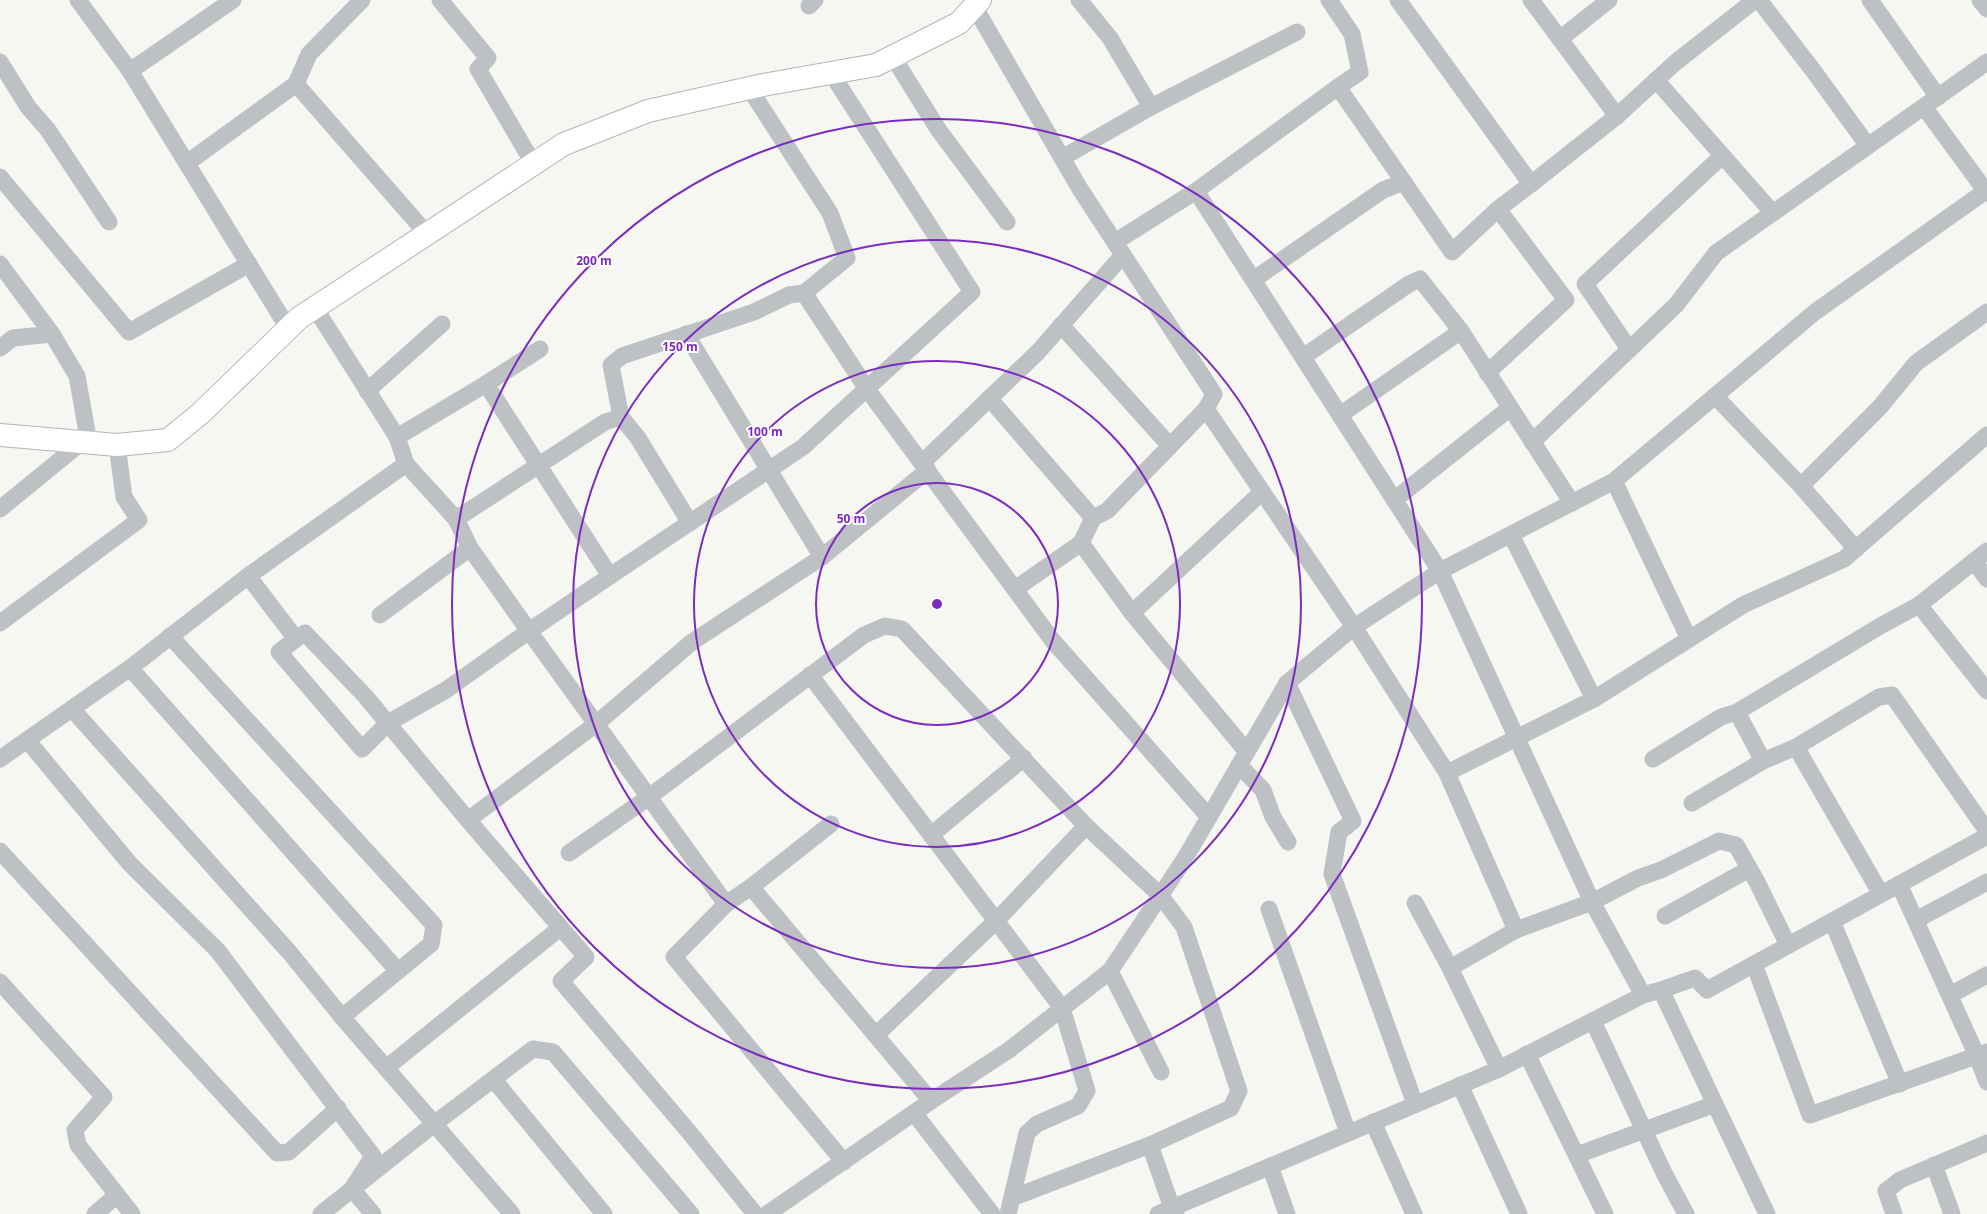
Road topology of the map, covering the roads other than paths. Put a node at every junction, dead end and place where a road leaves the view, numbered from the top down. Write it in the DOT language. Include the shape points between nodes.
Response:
graph roads {
  1 [pos="78,0"];
  2 [pos="233,0"];
  3 [pos="362,0"];
  4 [pos="440,0"];
  5 [pos="1079,0"];
  6 [pos="1330,0"];
  7 [pos="1398,0"];
  8 [pos="1531,0"];
  9 [pos="1609,0"];
  10 [pos="1755,0"];
  11 [pos="1759,0"];
  12 [pos="1870,0"];
  13 [pos="1980,0"];
  14 [pos="977,3"];
  15 [pos="211,6"];
  16 [pos="1987,9"];
  17 [pos="1297,32"];
  18 [pos="1560,39"];
  19 [pos="893,56"];
  20 [pos="0,62"];
  21 [pos="1987,62"];
  22 [pos="130,72"];
  23 [pos="831,73"];
  24 [pos="1656,80"];
  25 [pos="296,84"];
  26 [pos="1338,87"];
  27 [pos="749,88"];
  28 [pos="1938,97"];
  29 [pos="1151,107"];
  30 [pos="1924,107"];
  31 [pos="1617,116"];
  32 [pos="1868,146"];
  33 [pos="1722,156"];
  34 [pos="1062,158"];
  35 [pos="187,163"];
  36 [pos="533,163"];
  37 [pos="0,177"];
  38 [pos="1404,182"];
  39 [pos="1531,184"];
  40 [pos="1196,191"];
  41 [pos="1986,191"];
  42 [pos="1498,209"];
  43 [pos="1773,213"];
  44 [pos="109,222"];
  45 [pos="1007,222"];
  46 [pos="427,234"];
  47 [pos="1119,249"];
  48 [pos="0,264"];
  49 [pos="249,264"];
  50 [pos="1253,280"];
  51 [pos="1584,284"];
  52 [pos="804,293"];
  53 [pos="1566,300"];
  54 [pos="315,308"];
  55 [pos="1987,312"];
  56 [pos="442,324"];
  57 [pos="1061,325"];
  58 [pos="288,328"];
  59 [pos="1461,331"];
  60 [pos="52,334"];
  61 [pos="686,334"];
  62 [pos="0,348"];
  63 [pos="540,349"];
  64 [pos="1629,349"];
  65 [pos="1303,358"];
  66 [pos="1487,373"];
  67 [pos="486,384"];
  68 [pos="867,389"];
  69 [pos="367,391"];
  70 [pos="1715,396"];
  71 [pos="989,398"];
  72 [pos="1510,408"];
  73 [pos="1206,409"];
  74 [pos="1340,415"];
  75 [pos="621,417"];
  76 [pos="0,435"];
  77 [pos="1987,435"];
  78 [pos="396,437"];
  79 [pos="85,442"];
  80 [pos="1532,442"];
  81 [pos="117,445"];
  82 [pos="1170,446"];
  83 [pos="406,464"];
  84 [pos="538,464"];
  85 [pos="925,466"];
  86 [pos="769,470"];
  87 [pos="1614,481"];
  88 [pos="1801,486"];
  89 [pos="1262,492"];
  90 [pos="1394,500"];
  91 [pos="1572,503"];
  92 [pos="0,509"];
  93 [pos="1093,518"];
  94 [pos="456,519"];
  95 [pos="690,522"];
  96 [pos="1511,535"];
  97 [pos="1081,543"];
  98 [pos="470,548"];
  99 [pos="1856,549"];
  100 [pos="1980,556"];
  101 [pos="822,557"];
  102 [pos="1440,571"];
  103 [pos="248,576"];
  104 [pos="610,576"];
  105 [pos="1987,579"];
  106 [pos="1015,589"];
  107 [pos="1919,605"];
  108 [pos="1132,613"];
  109 [pos="380,615"];
  110 [pos="0,623"];
  111 [pos="1354,627"];
  112 [pos="529,631"];
  113 [pos="170,636"];
  114 [pos="296,639"];
  115 [pos="1690,639"];
  116 [pos="130,668"];
  117 [pos="810,675"];
  118 [pos="1287,683"];
  119 [pos="1987,691"];
  120 [pos="1594,699"];
  121 [pos="72,709"];
  122 [pos="1737,712"];
  123 [pos="388,723"];
  124 [pos="596,724"];
  125 [pos="1516,738"];
  126 [pos="26,740"];
  127 [pos="1796,747"];
  128 [pos="1024,758"];
  129 [pos="1243,758"];
  130 [pos="0,759"];
  131 [pos="1653,759"];
  132 [pos="1763,761"];
  133 [pos="1447,773"];
  134 [pos="649,798"];
  135 [pos="1692,803"];
  136 [pos="1209,817"];
  137 [pos="468,820"];
  138 [pos="831,824"];
  139 [pos="1086,826"];
  140 [pos="1987,831"];
  141 [pos="931,835"];
  142 [pos="1987,836"];
  143 [pos="1288,842"];
  144 [pos="0,851"];
  145 [pos="569,853"];
  146 [pos="1749,870"];
  147 [pos="1987,882"];
  148 [pos="1899,884"];
  149 [pos="751,887"];
  150 [pos="1881,894"];
  151 [pos="1160,895"];
  152 [pos="1592,902"];
  153 [pos="1415,903"];
  154 [pos="726,904"];
  155 [pos="1269,909"];
  156 [pos="1665,916"];
  157 [pos="1916,920"];
  158 [pos="1832,921"];
  159 [pos="996,922"];
  160 [pos="560,928"];
  161 [pos="1516,930"];
  162 [pos="1788,945"];
  163 [pos="1754,964"];
  164 [pos="1450,968"];
  165 [pos="398,971"];
  166 [pos="1110,971"];
  167 [pos="1987,975"];
  168 [pos="2,990"];
  169 [pos="1661,990"];
  170 [pos="1643,995"];
  171 [pos="1950,995"];
  172 [pos="1062,1008"];
  173 [pos="342,1016"];
  174 [pos="1593,1021"];
  175 [pos="876,1035"];
  176 [pos="1527,1054"];
  177 [pos="1982,1054"];
  178 [pos="386,1068"];
  179 [pos="1499,1069"];
  180 [pos="1161,1072"];
  181 [pos="494,1080"];
  182 [pos="1987,1082"];
  183 [pos="1900,1084"];
  184 [pos="1460,1085"];
  185 [pos="931,1101"];
  186 [pos="1415,1104"];
  187 [pos="1715,1104"];
  188 [pos="338,1108"];
  189 [pos="914,1113"];
  190 [pos="1373,1122"];
  191 [pos="434,1124"];
  192 [pos="1645,1130"];
  193 [pos="1348,1133"];
  194 [pos="1987,1142"];
  195 [pos="1150,1145"];
  196 [pos="1577,1155"];
  197 [pos="844,1162"];
  198 [pos="1934,1165"];
  199 [pos="1270,1166"];
  200 [pos="352,1190"];
  201 [pos="117,1195"];
  202 [pos="1010,1206"];
  203 [pos="1169,1212"];
  204 [pos="95,1214"];
  205 [pos="132,1214"];
  206 [pos="321,1214"];
  207 [pos="373,1214"];
  208 [pos="512,1214"];
  209 [pos="604,1214"];
  210 [pos="691,1214"];
  211 [pos="755,1214"];
  212 [pos="767,1214"];
  213 [pos="992,1214"];
  214 [pos="1287,1214"];
  215 [pos="1414,1214"];
  216 [pos="1519,1214"];
  217 [pos="1605,1214"];
  218 [pos="1686,1214"];
  219 [pos="1767,1214"];
  220 [pos="1894,1214"];
  221 [pos="1952,1214"];
  1 -- 22 [label="street"];
  2 -- 15 [label="street"];
  3 -- 25 [label="street" via="309,54"];
  4 -- 36 [label="street" via="488,58 478,69"];
  5 -- 29 [label="street" via="1110,38"];
  6 -- 26 [label="street" via="1352,34 1360,72"];
  7 -- 39 [label="street"];
  8 -- 18 [label="street"];
  9 -- 18 [label="street"];
  10 -- 24 [label="street"];
  11 -- 32 [label="street"];
  12 -- 28 [label="street"];
  13 -- 16 [label="street"];
  14 -- 19 [label="street" via="959,23"];
  14 -- 34 [label="street"];
  15 -- 22 [label="street"];
  17 -- 29 [label="street"];
  18 -- 31 [label="street"];
  19 -- 23 [label="street" via="876,65"];
  19 -- 45 [label="street" via="938,129"];
  20 -- 44 [label="street" via="28,107 48,130"];
  21 -- 28 [label="street"];
  22 -- 35 [label="street"];
  23 -- 27 [label="street"];
  23 -- 68 [label="street" via="972,292"];
  24 -- 31 [label="street"];
  24 -- 33 [label="street"];
  25 -- 35 [label="street"];
  25 -- 46 [label="street"];
  26 -- 38 [label="street"];
  26 -- 40 [label="street"];
  27 -- 36 [label="street" via="648,111 564,144"];
  27 -- 52 [label="street" via="830,213 847,258"];
  28 -- 30 [label="street"];
  29 -- 34 [label="street"];
  30 -- 32 [label="street"];
  30 -- 41 [label="street"];
  31 -- 39 [label="street"];
  32 -- 43 [label="street"];
  33 -- 43 [label="street"];
  33 -- 51 [label="street"];
  34 -- 47 [label="street"];
  35 -- 49 [label="street"];
  36 -- 46 [label="street"];
  37 -- 49 [label="street" via="129,332"];
  38 -- 42 [label="street" via="1452,252"];
  38 -- 50 [label="street" via="1383,190"];
  39 -- 42 [label="street"];
  40 -- 47 [label="street"];
  40 -- 50 [label="street"];
  41 -- 70 [label="street" via="1815,312"];
  42 -- 53 [label="street"];
  43 -- 64 [label="street" via="1716,253 1676,305"];
  46 -- 54 [label="street"];
  47 -- 57 [label="street"];
  47 -- 73 [label="street" via="1214,394"];
  48 -- 60 [label="street"];
  49 -- 58 [label="street"];
  50 -- 65 [label="street"];
  51 -- 53 [label="street"];
  51 -- 64 [label="street"];
  52 -- 61 [label="street" via="789,295 754,312"];
  52 -- 68 [label="street"];
  53 -- 66 [label="street"];
  54 -- 58 [label="street"];
  54 -- 69 [label="street"];
  55 -- 88 [label="street" via="1916,363 1880,407"];
  56 -- 69 [label="street"];
  57 -- 71 [label="street" via="1038,352"];
  57 -- 82 [label="street"];
  58 -- 81 [label="street" via="201,413 168,440"];
  59 -- 65 [label="street" via="1420,279 1409,284"];
  59 -- 66 [label="street"];
  59 -- 74 [label="street"];
  60 -- 62 [label="street" via="13,338"];
  60 -- 79 [label="street" via="77,376"];
  61 -- 75 [label="street" via="622,356 611,365"];
  61 -- 86 [label="street"];
  63 -- 67 [label="street"];
  64 -- 80 [label="street"];
  65 -- 74 [label="street"];
  66 -- 72 [label="street"];
  67 -- 78 [label="street"];
  67 -- 84 [label="street"];
  68 -- 85 [label="street"];
  68 -- 86 [label="street" via="803,447"];
  69 -- 78 [label="street"];
  70 -- 87 [label="street"];
  70 -- 88 [label="street"];
  71 -- 85 [label="street"];
  71 -- 93 [label="street"];
  72 -- 80 [label="street"];
  72 -- 90 [label="street"];
  73 -- 82 [label="street"];
  73 -- 89 [label="street"];
  74 -- 90 [label="street"];
  75 -- 84 [label="street" via="605,422"];
  75 -- 95 [label="street" via="638,438"];
  76 -- 79 [label="street"];
  77 -- 99 [label="street"];
  78 -- 83 [label="street"];
  79 -- 81 [label="street"];
  79 -- 92 [label="street"];
  80 -- 91 [label="street"];
  81 -- 110 [label="street" via="124,497 139,520"];
  82 -- 93 [label="street" via="1107,511"];
  83 -- 94 [label="street"];
  83 -- 103 [label="street"];
  84 -- 94 [label="street"];
  84 -- 104 [label="street"];
  85 -- 101 [label="street"];
  85 -- 106 [label="street"];
  86 -- 95 [label="street"];
  86 -- 101 [label="street"];
  87 -- 91 [label="street"];
  87 -- 115 [label="street"];
  88 -- 99 [label="street"];
  89 -- 108 [label="street"];
  89 -- 111 [label="street"];
  90 -- 102 [label="street"];
  91 -- 96 [label="street"];
  93 -- 97 [label="street"];
  94 -- 98 [label="street"];
  95 -- 104 [label="street"];
  96 -- 102 [label="street"];
  96 -- 120 [label="street"];
  97 -- 106 [label="street"];
  97 -- 108 [label="street"];
  98 -- 109 [label="street"];
  98 -- 112 [label="street"];
  99 -- 115 [label="street" via="1844,559 1743,605"];
  100 -- 105 [label="street"];
  100 -- 107 [label="street"];
  101 -- 124 [label="street" via="692,642"];
  102 -- 111 [label="street"];
  102 -- 125 [label="street"];
  103 -- 113 [label="street"];
  103 -- 114 [label="street"];
  104 -- 112 [label="street"];
  106 -- 136 [label="street" via="1053,640"];
  107 -- 119 [label="street"];
  107 -- 122 [label="street"];
  108 -- 129 [label="street"];
  111 -- 118 [label="street"];
  111 -- 133 [label="street"];
  112 -- 123 [label="street" via="446,690"];
  112 -- 124 [label="street"];
  113 -- 116 [label="street"];
  113 -- 165 [label="street" via="434,925 431,944"];
  114 -- 123 [label="street" via="305,633"];
  114 -- 123 [label="street" via="279,652 362,749"];
  115 -- 120 [label="street"];
  116 -- 121 [label="street"];
  116 -- 165 [label="street"];
  117 -- 128 [label="street" via="864,634 885,626 902,629"];
  117 -- 134 [label="street"];
  117 -- 141 [label="street"];
  118 -- 129 [label="street"];
  118 -- 186 [label="street" via="1353,821 1339,832 1332,874"];
  120 -- 125 [label="street"];
  121 -- 126 [label="street"];
  121 -- 173 [label="street" via="290,953"];
  122 -- 131 [label="street" via="1721,717"];
  122 -- 132 [label="street"];
  123 -- 137 [label="street"];
  124 -- 134 [label="street"];
  124 -- 137 [label="street"];
  125 -- 133 [label="street"];
  125 -- 152 [label="street"];
  126 -- 130 [label="street"];
  126 -- 188 [label="street" via="130,864 218,951"];
  127 -- 132 [label="street"];
  127 -- 140 [label="street" via="1879,697 1892,695"];
  127 -- 150 [label="street"];
  128 -- 139 [label="street"];
  128 -- 141 [label="street"];
  129 -- 136 [label="street"];
  129 -- 143 [label="street" via="1263,790 1273,817"];
  132 -- 135 [label="street"];
  133 -- 161 [label="street"];
  134 -- 145 [label="street"];
  134 -- 154 [label="street"];
  136 -- 151 [label="street"];
  137 -- 160 [label="street"];
  138 -- 149 [label="street"];
  139 -- 151 [label="street"];
  139 -- 159 [label="street"];
  141 -- 159 [label="street"];
  142 -- 148 [label="street"];
  144 -- 188 [label="street" via="277,1153 288,1152"];
  146 -- 152 [label="street" via="1736,845 1719,841"];
  146 -- 156 [label="street"];
  146 -- 162 [label="street"];
  147 -- 157 [label="street"];
  148 -- 150 [label="street"];
  148 -- 157 [label="street"];
  149 -- 154 [label="street"];
  149 -- 175 [label="street"];
  150 -- 158 [label="street"];
  151 -- 166 [label="street"];
  151 -- 195 [label="street" via="1184,927 1239,1091 1230,1108"];
  152 -- 161 [label="street"];
  152 -- 170 [label="street"];
  153 -- 164 [label="street"];
  154 -- 197 [label="street" via="674,957"];
  155 -- 193 [label="street"];
  157 -- 171 [label="street"];
  158 -- 162 [label="street"];
  158 -- 183 [label="street"];
  159 -- 172 [label="street"];
  159 -- 175 [label="street"];
  160 -- 178 [label="street"];
  160 -- 211 [label="street" via="586,958 561,981"];
  161 -- 164 [label="street"];
  162 -- 163 [label="street"];
  163 -- 169 [label="street" via="1707,990 1695,978"];
  163 -- 183 [label="street" via="1810,1115"];
  164 -- 179 [label="street"];
  165 -- 173 [label="street"];
  166 -- 172 [label="street"];
  166 -- 180 [label="street"];
  167 -- 171 [label="street"];
  168 -- 201 [label="street" via="104,1097 75,1130 78,1145"];
  169 -- 170 [label="street"];
  169 -- 187 [label="street"];
  170 -- 174 [label="street"];
  171 -- 177 [label="street"];
  172 -- 185 [label="street" via="1009,1050"];
  172 -- 202 [label="street" via="1087,1091 1078,1106 1037,1124 1027,1134"];
  173 -- 178 [label="street"];
  174 -- 176 [label="street"];
  174 -- 192 [label="street"];
  175 -- 185 [label="street"];
  176 -- 179 [label="street"];
  176 -- 196 [label="street"];
  177 -- 182 [label="street"];
  177 -- 183 [label="street"];
  178 -- 191 [label="street"];
  179 -- 184 [label="street"];
  181 -- 191 [label="street"];
  181 -- 209 [label="street"];
  181 -- 210 [label="street" via="533,1049 553,1052"];
  184 -- 186 [label="street"];
  184 -- 216 [label="street"];
  185 -- 189 [label="street"];
  186 -- 190 [label="street"];
  187 -- 192 [label="street"];
  187 -- 219 [label="street"];
  188 -- 200 [label="street" via="373,1156"];
  189 -- 197 [label="street"];
  189 -- 213 [label="street"];
  190 -- 193 [label="street"];
  190 -- 215 [label="street"];
  191 -- 200 [label="street"];
  191 -- 208 [label="street"];
  192 -- 196 [label="street"];
  192 -- 218 [label="street"];
  193 -- 199 [label="street"];
  194 -- 198 [label="street"];
  195 -- 202 [label="street"];
  195 -- 203 [label="street"];
  196 -- 217 [label="street"];
  197 -- 212 [label="street"];
  198 -- 220 [label="street" via="1900,1180 1886,1191"];
  198 -- 221 [label="street"];
  199 -- 203 [label="street"];
  199 -- 214 [label="street"];
  200 -- 206 [label="street"];
  200 -- 207 [label="street"];
  201 -- 204 [label="street"];
  201 -- 205 [label="street"];
}
